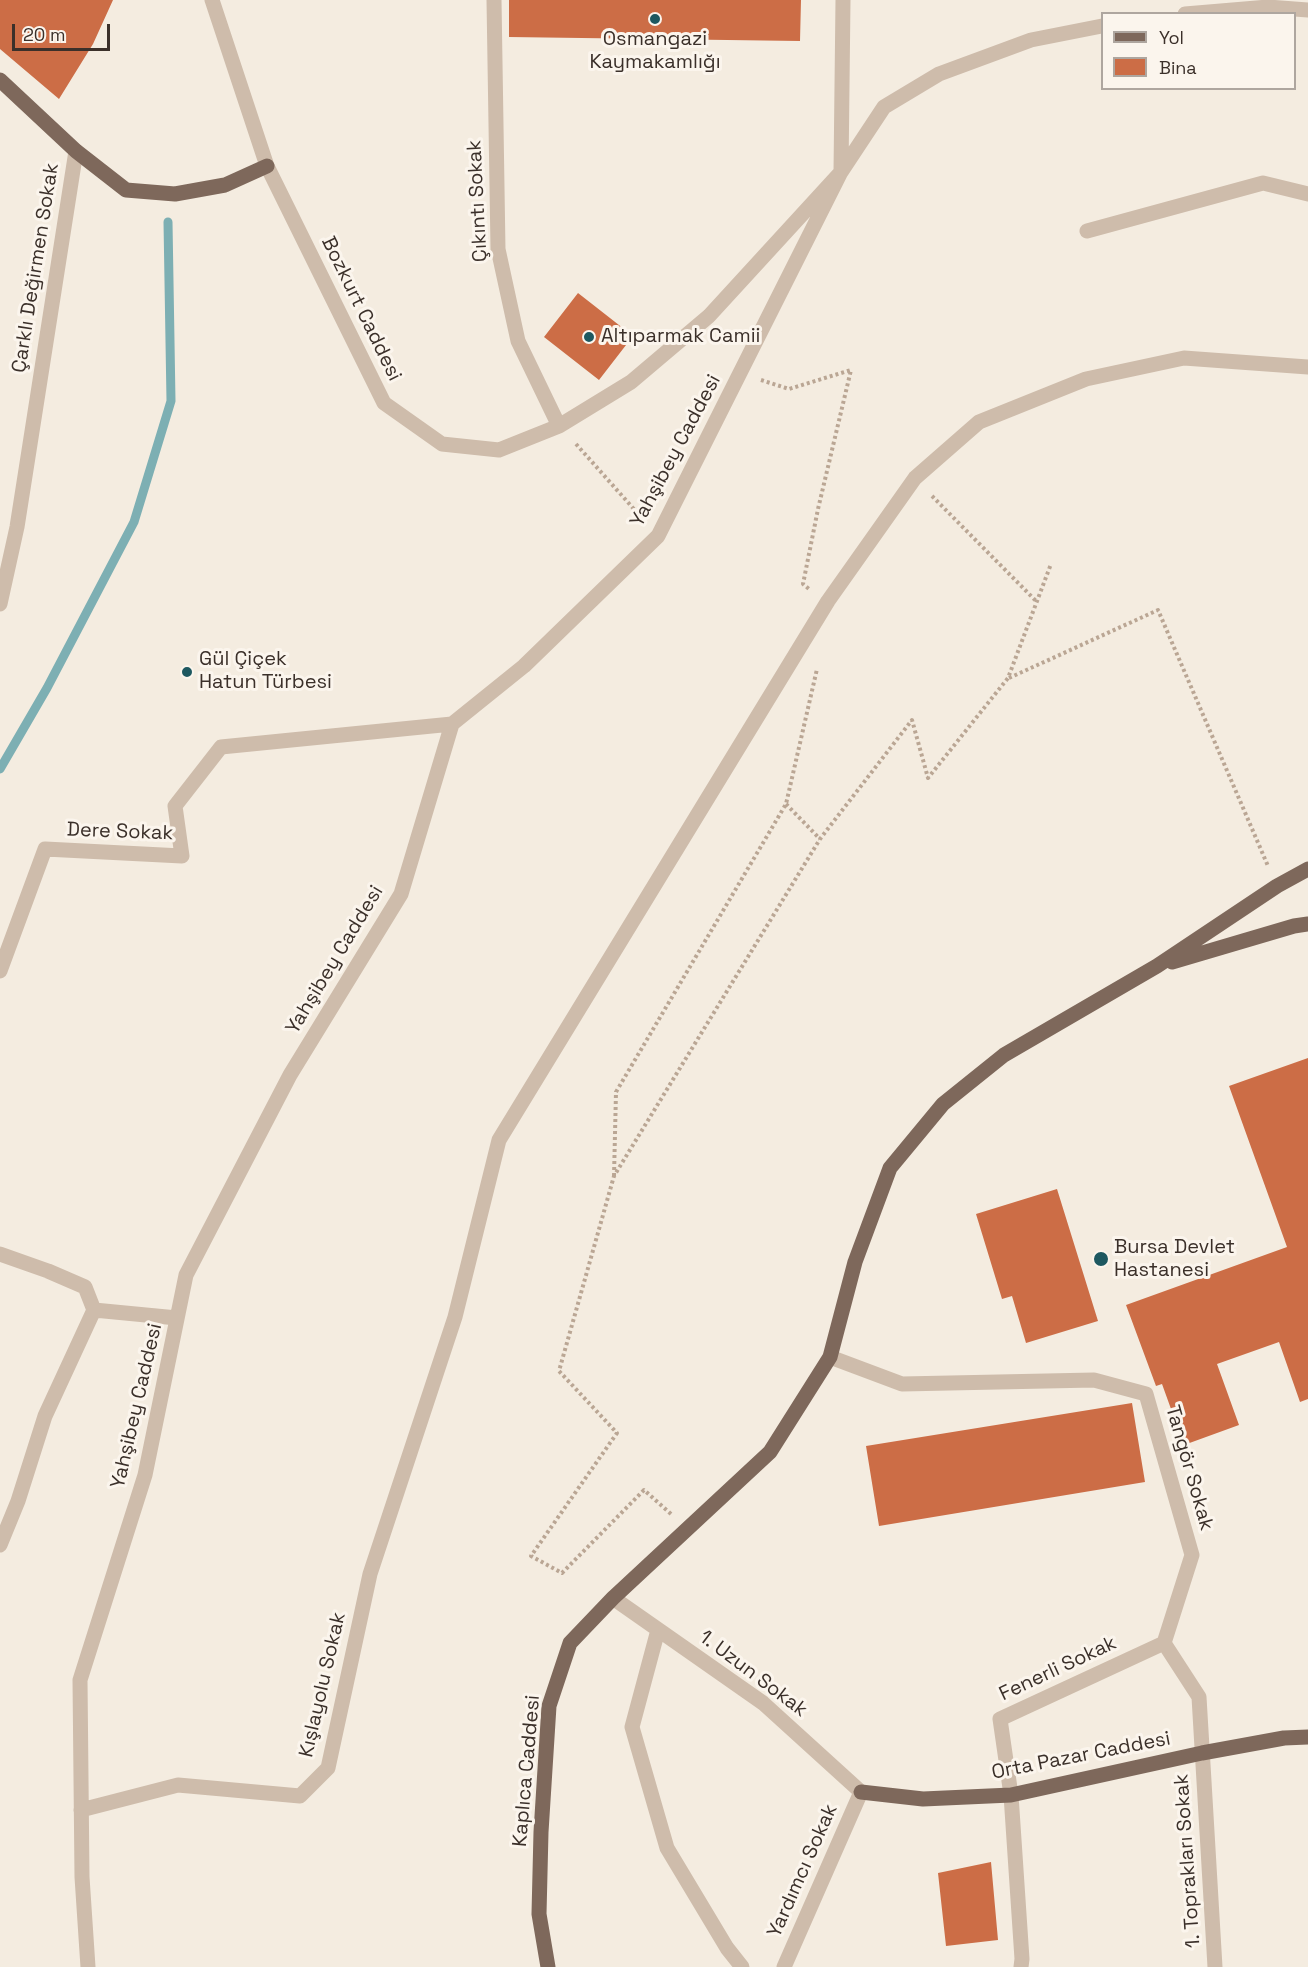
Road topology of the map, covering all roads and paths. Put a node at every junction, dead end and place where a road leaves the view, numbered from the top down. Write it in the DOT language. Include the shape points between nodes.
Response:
graph roads {
  1 [pos="212,0"];
  2 [pos="494,0"];
  3 [pos="843,0"];
  4 [pos="1308,10"];
  5 [pos="1209,12"];
  6 [pos="1101,26"];
  7 [pos="0,80"];
  8 [pos="76,151"];
  9 [pos="267,166"];
  10 [pos="841,172"];
  11 [pos="1308,194"];
  12 [pos="1087,231"];
  13 [pos="1308,367"];
  14 [pos="740,374"];
  15 [pos="559,426"];
  16 [pos="915,478"];
  17 [pos="658,536"];
  18 [pos="1051,564"];
  19 [pos="828,601"];
  20 [pos="1037,602"];
  21 [pos="0,604"];
  22 [pos="819,659"];
  23 [pos="1008,678"];
  24 [pos="452,723"];
  25 [pos="786,804"];
  26 [pos="820,840"];
  27 [pos="1308,869"];
  28 [pos="1276,886"];
  29 [pos="1308,924"];
  30 [pos="1157,966"];
  31 [pos="0,971"];
  32 [pos="614,1176"];
  33 [pos="0,1254"];
  34 [pos="94,1310"];
  35 [pos="177,1318"];
  36 [pos="830,1357"];
  37 [pos="687,1529"];
  38 [pos="0,1545"];
  39 [pos="613,1598"];
  40 [pos="658,1630"];
  41 [pos="1164,1643"];
  42 [pos="1308,1737"];
  43 [pos="1202,1753"];
  44 [pos="861,1792"];
  45 [pos="1011,1795"];
  46 [pos="81,1810"];
  47 [pos="88,1967"];
  48 [pos="548,1967"];
  49 [pos="742,1967"];
  50 [pos="784,1967"];
  51 [pos="1021,1967"];
  52 [pos="1215,1967"];
  1 -- 9 [label="street, Bozkurt Caddesi"];
  2 -- 15 [label="street, Çıkıntı Sokak" via="498,249 518,341"];
  3 -- 10 [label="street, Yahşibey Caddesi"];
  4 -- 5 [label="street" via="1268,7"];
  6 -- 10 [label="street" via="1031,40 939,74 884,107"];
  7 -- 8 [label="main road"];
  8 -- 9 [label="main road" via="126,190 175,195 225,185"];
  8 -- 21 [label="street, Çarklı Değirmen Sokak" via="17,527"];
  9 -- 15 [label="street, Bozkurt Caddesi" via="384,403 442,444 499,450"];
  10 -- 14 [label="street, Yahşibey Caddesi"];
  10 -- 15 [label="street, Bozkurt Caddesi" via="709,316 631,382"];
  11 -- 12 [label="street" via="1263,183"];
  13 -- 16 [label="street, Kışlayolu Sokak" via="1184,358 1086,378 979,422"];
  14 -- 17 [label="street, Yahşibey Caddesi"];
  14 -- 19 [label="path" via="789,389 852,370 803,584"];
  15 -- 17 [label="path"];
  16 -- 19 [label="street, Kışlayolu Sokak"];
  16 -- 20 [label="path"];
  17 -- 24 [label="street, Yahşibey Caddesi" via="524,666"];
  18 -- 20 [label="path"];
  19 -- 46 [label="street, Kışlayolu Sokak" via="499,1140 455,1317 370,1574 328,1768 300,1796 178,1785"];
  20 -- 23 [label="path"];
  22 -- 25 [label="path"];
  23 -- 26 [label="path" via="928,778 912,720"];
  23 -- 28 [label="path" via="1158,610"];
  24 -- 31 [label="street, Dere Sokak" via="221,747 175,806 182,856 45,849"];
  24 -- 35 [label="street, Yahşibey Caddesi" via="400,894 285,1085 186,1275"];
  25 -- 26 [label="path"];
  25 -- 32 [label="path" via="616,1092"];
  26 -- 32 [label="path"];
  27 -- 28 [label="main road"];
  28 -- 30 [label="main road"];
  29 -- 30 [label="main road"];
  30 -- 36 [label="main road, Kaplıca Caddesi" via="1004,1055 944,1104 890,1168 855,1262"];
  32 -- 37 [label="path" via="559,1371 617,1433 531,1556 562,1573 644,1490"];
  33 -- 34 [label="street" via="85,1287"];
  34 -- 35 [label="street"];
  34 -- 38 [label="street" via="45,1416"];
  35 -- 46 [label="street, Yahşibey Caddesi" via="145,1475 80,1680"];
  36 -- 37 [label="main road, Kaplıca Caddesi" via="770,1452"];
  36 -- 41 [label="street, Tangör Sokak" via="902,1384 1094,1380 1146,1395 1192,1556"];
  37 -- 39 [label="main road, Kaplıca Caddesi"];
  39 -- 40 [label="street, 1. Uzun Sokak"];
  39 -- 48 [label="main road, Kaplıca Caddesi" via="570,1642 549,1706 539,1914"];
  40 -- 44 [label="street, 1. Uzun Sokak" via="763,1703"];
  40 -- 49 [label="street" via="632,1727 667,1848"];
  41 -- 43 [label="street" via="1199,1697"];
  41 -- 45 [label="street, Fenerli Sokak" via="1000,1719"];
  42 -- 43 [label="main road, Orta Pazar Caddesi"];
  43 -- 45 [label="main road, Orta Pazar Caddesi"];
  43 -- 52 [label="street, 1. Toprakları Sokak"];
  44 -- 45 [label="main road, Orta Pazar Caddesi" via="923,1799"];
  44 -- 50 [label="street, Yardımcı Sokak"];
  45 -- 51 [label="street, Fenerli Sokak"];
  46 -- 47 [label="street, Yahşibey Caddesi"];
}
